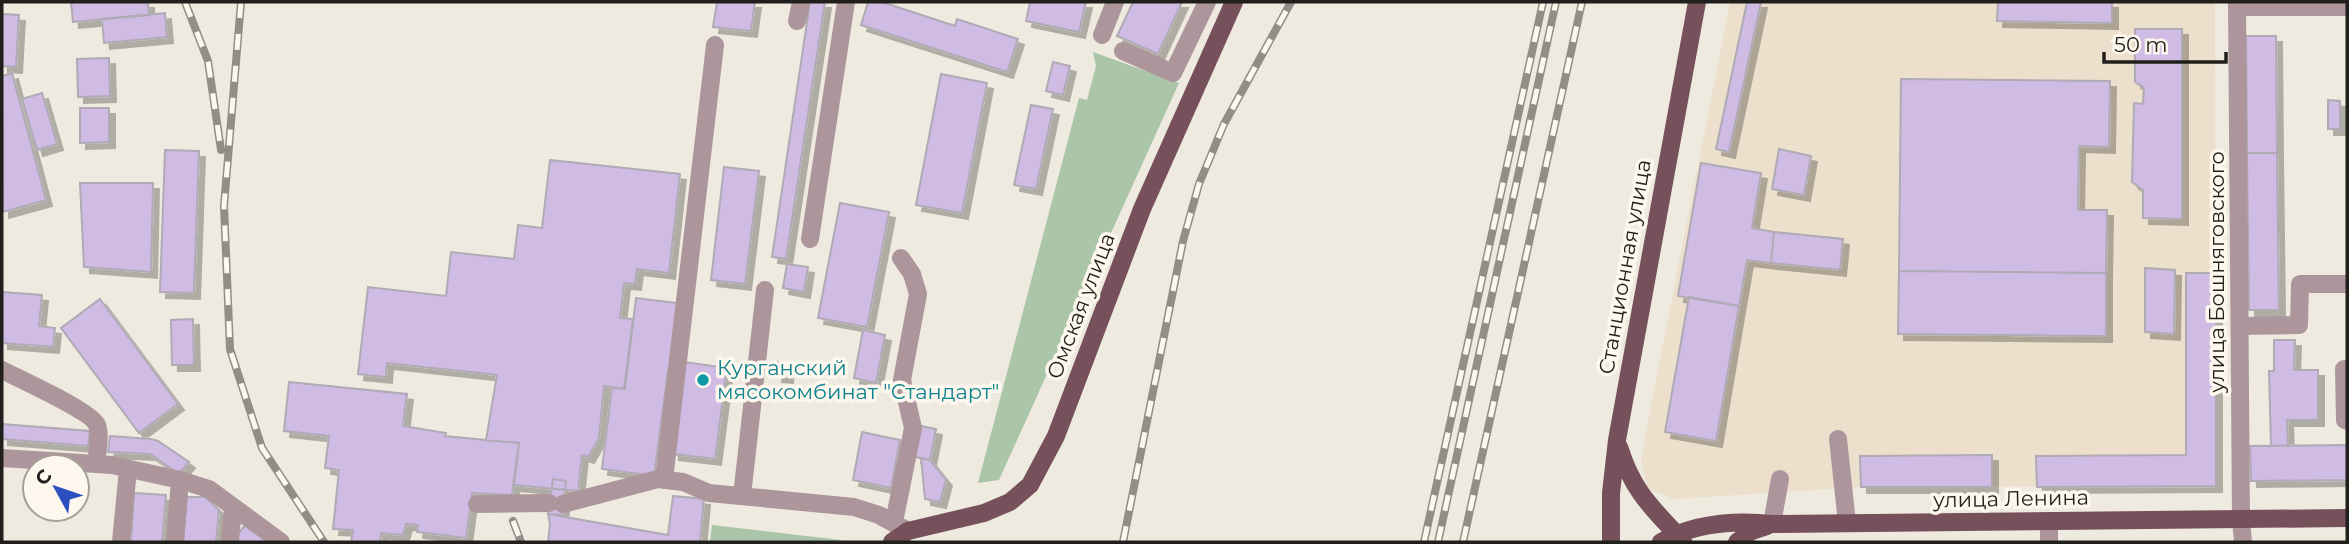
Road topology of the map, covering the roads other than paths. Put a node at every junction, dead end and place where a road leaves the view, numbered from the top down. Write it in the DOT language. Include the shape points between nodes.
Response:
graph roads {
  1 [pos="801,2"];
  2 [pos="846,2"];
  3 [pos="1115,2"];
  4 [pos="1207,2"];
  5 [pos="1234,2"];
  6 [pos="1697,2"];
  7 [pos="2237,4"];
  8 [pos="2347,7"];
  9 [pos="797,21"];
  10 [pos="1102,35"];
  11 [pos="715,45"];
  12 [pos="1123,51"];
  13 [pos="1173,74"];
  14 [pos="1198,83"];
  15 [pos="810,239"];
  16 [pos="901,258"];
  17 [pos="2347,284"];
  18 [pos="765,290"];
  19 [pos="2240,326"];
  20 [pos="2347,369"];
  21 [pos="2,370"];
  22 [pos="2347,421"];
  23 [pos="1838,439"];
  24 [pos="1617,440"];
  25 [pos="2,458"];
  26 [pos="96,464"];
  27 [pos="128,469"];
  28 [pos="1780,479"];
  29 [pos="180,480"];
  30 [pos="664,480"];
  31 [pos="742,496"];
  32 [pos="477,504"];
  33 [pos="233,507"];
  34 [pos="2241,519"];
  35 [pos="2347,519"];
  36 [pos="2049,521"];
  37 [pos="1847,523"];
  38 [pos="1772,524"];
  39 [pos="901,526"];
  40 [pos="1673,539"];
  41 [pos="1744,540"];
  42 [pos="121,542"];
  43 [pos="175,542"];
  44 [pos="230,542"];
  45 [pos="281,542"];
  46 [pos="892,542"];
  47 [pos="1611,542"];
  48 [pos="2049,542"];
  49 [pos="2244,542"];
  1 -- 9 [label="street"];
  2 -- 15 [label="street"];
  3 -- 10 [label="street"];
  4 -- 13 [label="street"];
  5 -- 14 [label="main road, Омская улица"];
  6 -- 24 [label="main road, Станционная улица"];
  7 -- 8 [label="street"];
  7 -- 19 [label="street, улица Бошняговского"];
  11 -- 30 [label="street"];
  12 -- 13 [label="street"];
  13 -- 14 [label="street"];
  14 -- 39 [label="main road, Омская улица" via="1142,209 1056,436 1030,485 1010,502 984,513"];
  16 -- 39 [label="street" via="918,294 902,380 913,428"];
  17 -- 19 [label="street" via="2300,284 2299,326"];
  18 -- 31 [label="street"];
  19 -- 34 [label="street, улица Бошняговского"];
  20 -- 22 [label="street"];
  21 -- 26 [label="street" via="96,422"];
  23 -- 37 [label="street"];
  24 -- 40 [label="main road, улица Ленина" via="1627,472"];
  24 -- 47 [label="main road, Станционная улица"];
  25 -- 26 [label="street"];
  26 -- 27 [label="street"];
  27 -- 29 [label="street"];
  27 -- 42 [label="street"];
  28 -- 38 [label="street"];
  29 -- 33 [label="street" via="209,489"];
  29 -- 43 [label="street"];
  30 -- 31 [label="street" via="709,493"];
  30 -- 32 [label="street" via="556,503"];
  31 -- 39 [label="street" via="854,507"];
  33 -- 44 [label="street"];
  33 -- 45 [label="street"];
  34 -- 35 [label="main road, улица Ленина"];
  34 -- 36 [label="main road, улица Ленина"];
  34 -- 49 [label="street, улица Бошняговского"];
  36 -- 37 [label="main road, улица Ленина"];
  36 -- 48 [label="street"];
  37 -- 38 [label="main road, улица Ленина"];
  38 -- 40 [label="main road, улица Ленина" via="1721,523"];
  38 -- 41 [label="main road"];
  39 -- 46 [label="main road, Омская улица"];
}
